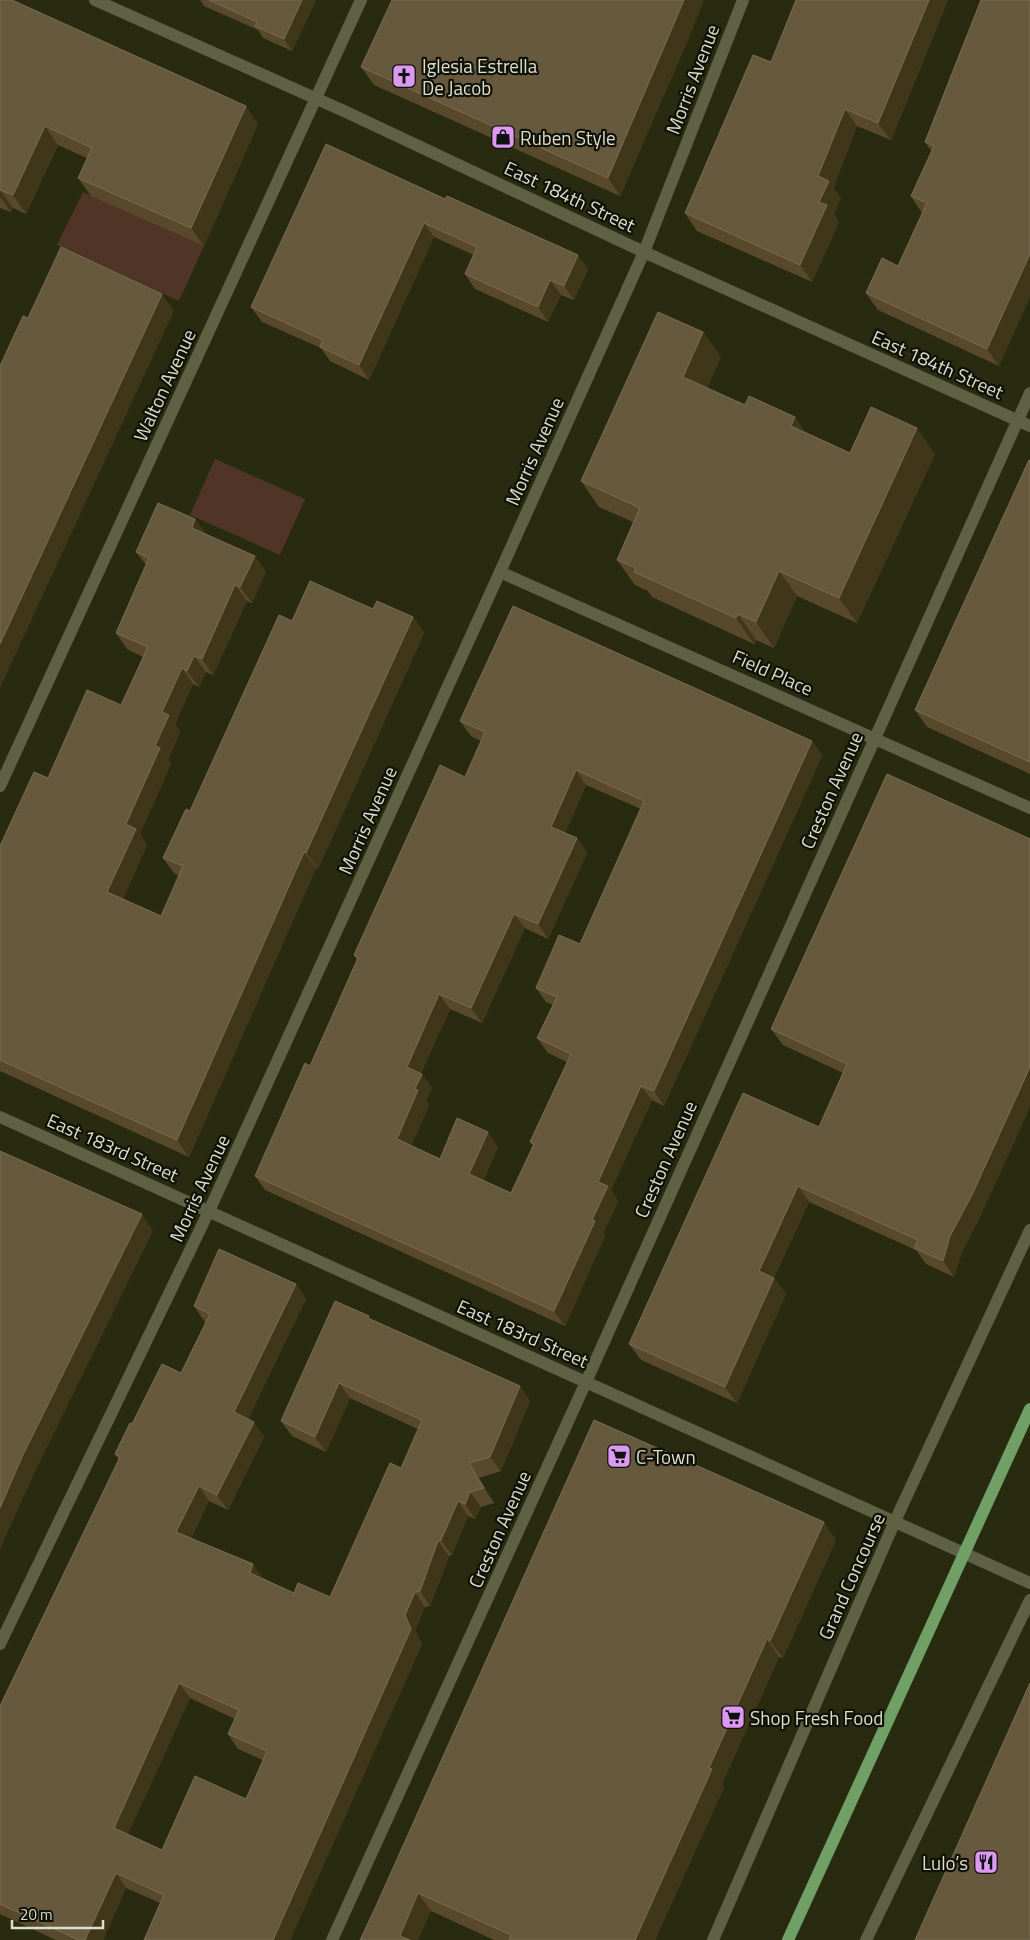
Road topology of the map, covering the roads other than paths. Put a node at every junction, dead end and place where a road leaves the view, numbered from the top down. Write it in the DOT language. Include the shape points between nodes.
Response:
graph roads {
  1 [pos="95,0"];
  2 [pos="361,0"];
  3 [pos="744,0"];
  4 [pos="315,99"];
  5 [pos="644,252"];
  6 [pos="1030,393"];
  7 [pos="1024,424"];
  8 [pos="500,572"];
  9 [pos="875,738"];
  10 [pos="0,786"];
  11 [pos="1030,808"];
  12 [pos="0,1116"];
  13 [pos="209,1211"];
  14 [pos="1030,1230"];
  15 [pos="586,1382"];
  16 [pos="1030,1409"];
  17 [pos="895,1521"];
  18 [pos="965,1554"];
  19 [pos="1030,1583"];
  20 [pos="1030,1600"];
  21 [pos="0,1644"];
  22 [pos="332,1940"];
  23 [pos="713,1940"];
  24 [pos="788,1940"];
  25 [pos="866,1940"];
  1 -- 4 [label="street, East 184th Street"];
  2 -- 4 [label="street, Walton Avenue"];
  3 -- 5 [label="street, Morris Avenue"];
  4 -- 5 [label="street, East 184th Street"];
  4 -- 10 [label="street, Walton Avenue"];
  5 -- 7 [label="street, East 184th Street"];
  5 -- 8 [label="street, Morris Avenue"];
  6 -- 7 [label="street, Creston Avenue"];
  7 -- 9 [label="street, Creston Avenue"];
  8 -- 9 [label="street, Field Place"];
  8 -- 13 [label="street, Morris Avenue"];
  9 -- 11 [label="street, Field Place"];
  9 -- 15 [label="street, Creston Avenue"];
  12 -- 13 [label="street, East 183rd Street"];
  13 -- 15 [label="street, East 183rd Street"];
  13 -- 21 [label="street, Morris Avenue"];
  14 -- 17 [label="street, Grand Concourse"];
  15 -- 17 [label="street, East 183rd Street"];
  15 -- 22 [label="street, Creston Avenue"];
  16 -- 18 [label="main road"];
  17 -- 18 [label="street, East 183rd Street"];
  17 -- 23 [label="street, Grand Concourse"];
  18 -- 19 [label="street, East 183rd Street"];
  18 -- 24 [label="main road"];
  20 -- 25 [label="street"];
}
